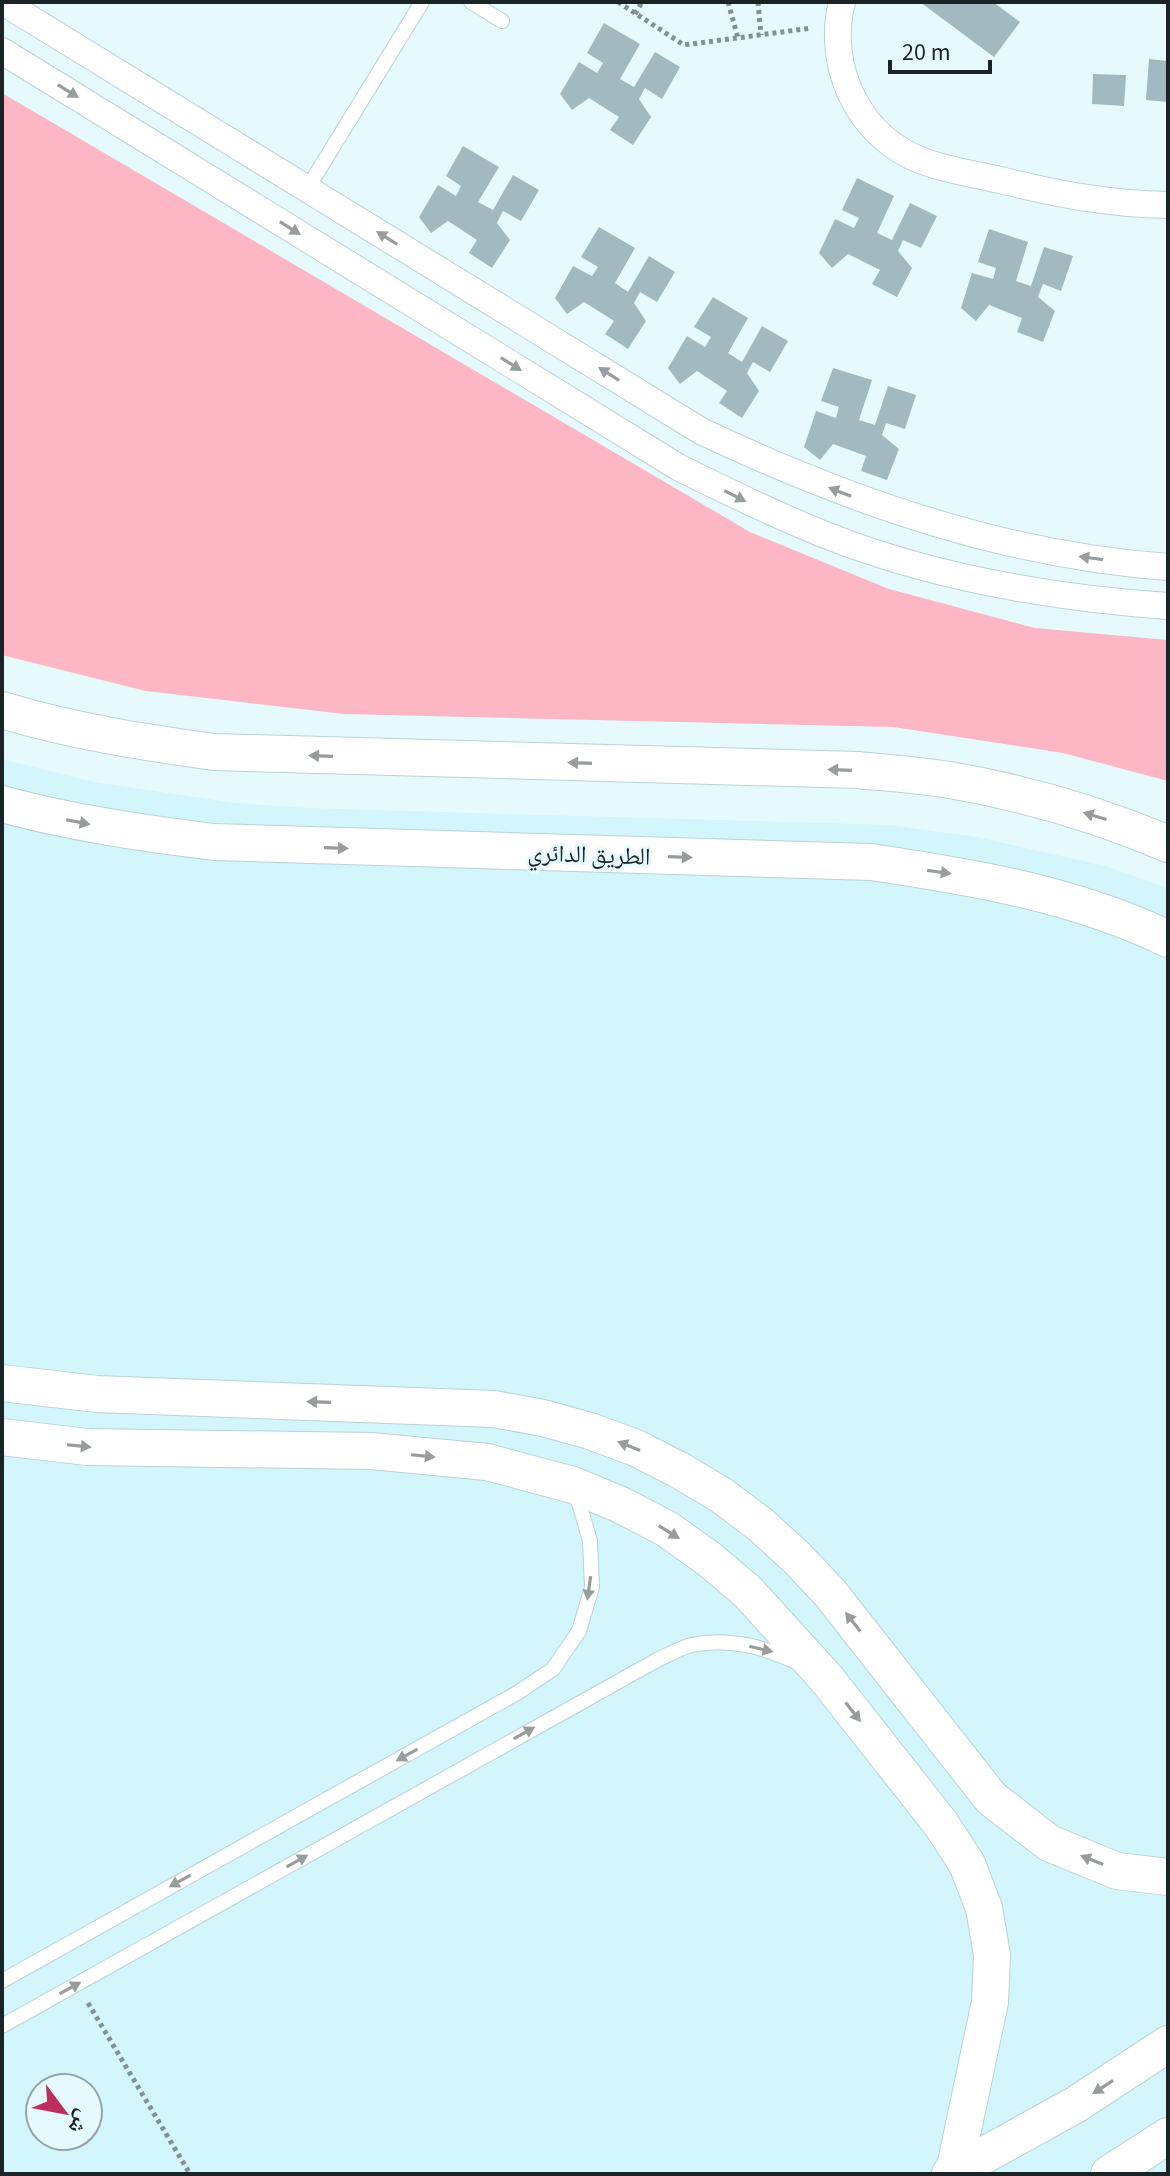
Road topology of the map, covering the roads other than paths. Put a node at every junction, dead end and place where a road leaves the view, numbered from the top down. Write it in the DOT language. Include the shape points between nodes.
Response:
graph roads {
  1 [pos="3,2"];
  2 [pos="422,2"];
  3 [pos="471,2"];
  4 [pos="839,13"];
  5 [pos="502,21"];
  6 [pos="2,51"];
  7 [pos="307,189"];
  8 [pos="1168,205"];
  9 [pos="1168,567"];
  10 [pos="1168,606"];
  11 [pos="2,710"];
  12 [pos="2,804"];
  13 [pos="1168,844"];
  14 [pos="1168,939"];
  15 [pos="2,1383"];
  16 [pos="374,1405"];
  17 [pos="2,1437"];
  18 [pos="371,1451"];
  19 [pos="573,1485"];
  20 [pos="826,1678"];
  21 [pos="1168,1877"];
  22 [pos="2,1981"];
  23 [pos="2,2026"];
  24 [pos="1168,2044"];
  25 [pos="1168,2136"];
  26 [pos="952,2173"];
  27 [pos="1109,2174"];
  1 -- 7 [label="street"];
  2 -- 7 [label="lane"];
  3 -- 5 [label="lane"];
  4 -- 8 [label="street" via="839,64 854,102 879,133 911,156 1065,196"];
  6 -- 10 [label="street, one-way" via="678,467 753,505 911,563 1093,601"];
  9 -- 7 [label="street, one-way" via="1044,551 955,530 783,470 701,431"];
  13 -- 11 [label="street, one-way" via="1037,798 949,780 858,770 214,752 122,739"];
  12 -- 14 [label="street, الطريق الدائري, one-way" via="129,832 214,842 871,862 968,876 1063,900"];
  16 -- 15 [label="street, one-way" via="97,1394"];
  16 -- 18 [label="street"];
  21 -- 16 [label="street, one-way" via="1117,1871 1049,1843 991,1798 806,1566 761,1525 679,1470 636,1448 543,1418 494,1409"];
  17 -- 18 [label="street, one-way" via="87,1447"];
  18 -- 19 [label="street, one-way" via="487,1462"];
  19 -- 20 [label="street, one-way" via="667,1529 709,1559 748,1592"];
  19 -- 22 [label="lane, one-way" via="590,1541 592,1587 579,1631 553,1669"];
  23 -- 20 [label="lane, one-way" via="616,1681 692,1645 734,1643 775,1652"];
  20 -- 26 [label="street, one-way" via="941,1824 967,1864 984,1908 992,1955 990,2002"];
  24 -- 26 [label="street, one-way" via="1075,2105"];
  25 -- 27 [label="street"];
}
